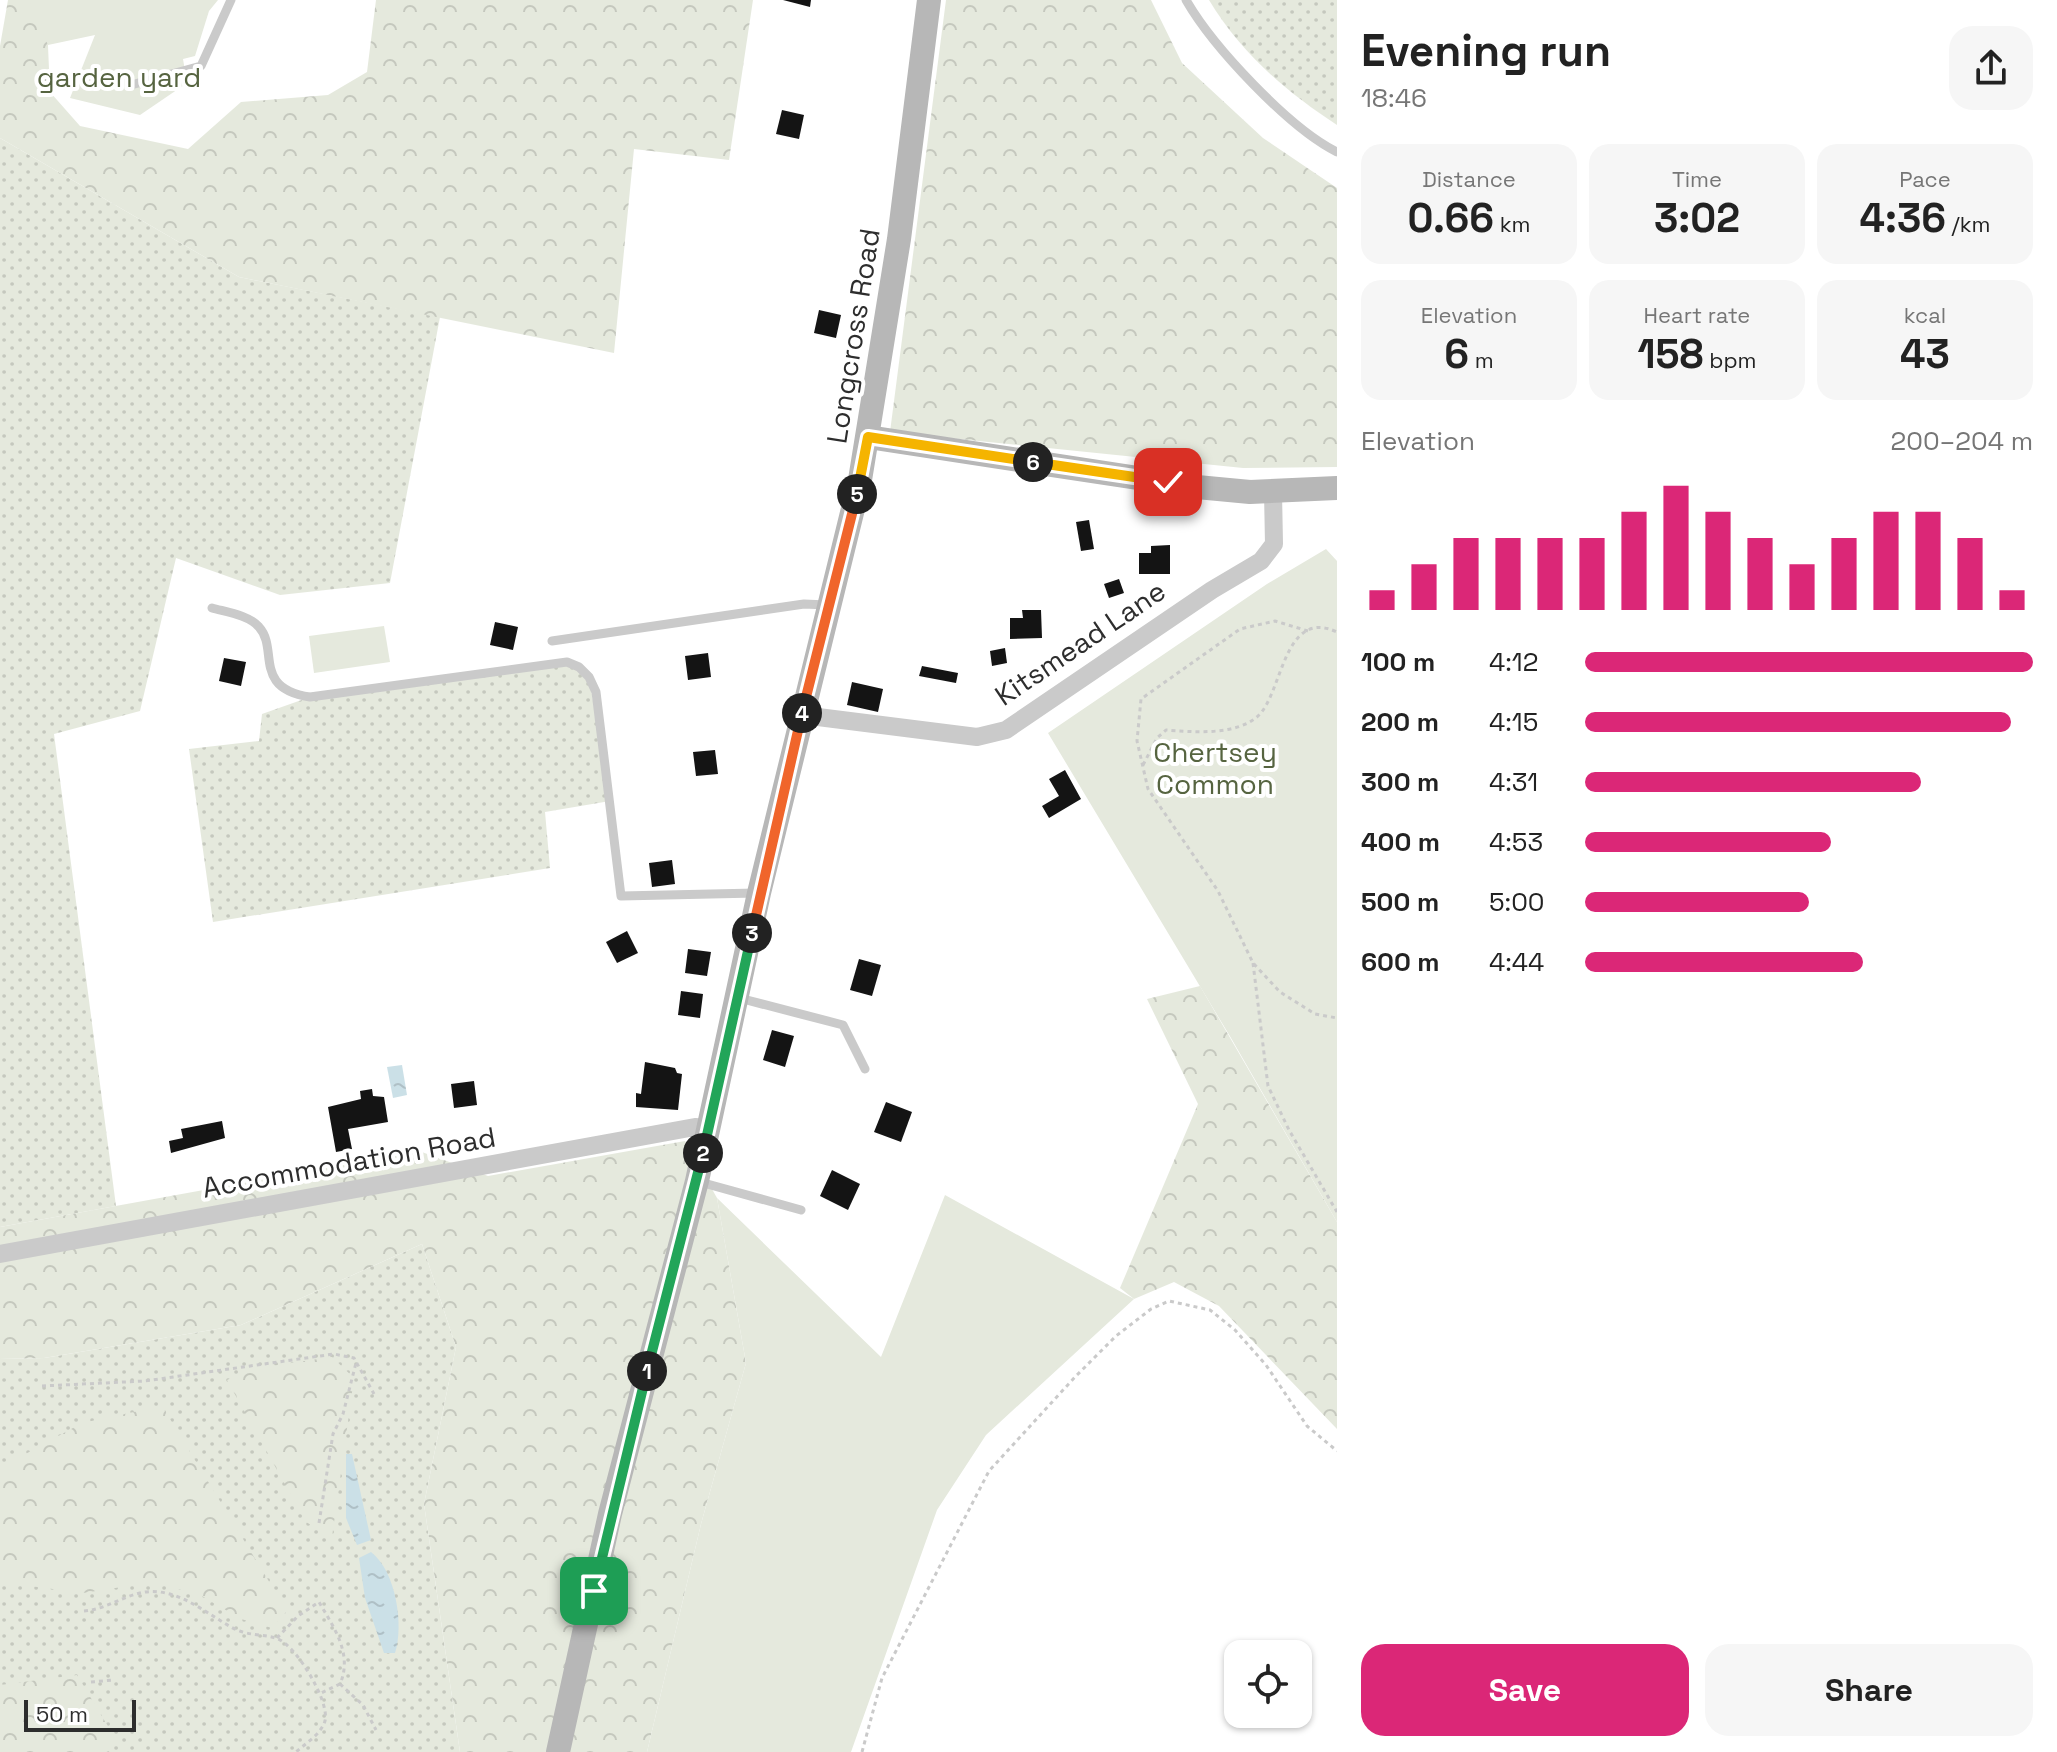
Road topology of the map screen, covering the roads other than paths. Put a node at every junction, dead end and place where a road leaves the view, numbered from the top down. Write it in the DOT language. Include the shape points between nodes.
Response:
graph roads {
  1 [pos="231,0"];
  2 [pos="929,0"];
  3 [pos="1186,0"];
  4 [pos="131,85"];
  5 [pos="1337,152"];
  6 [pos="868,437"];
  7 [pos="1337,488"];
  8 [pos="1273,492"];
  9 [pos="827,605"];
  10 [pos="212,608"];
  11 [pos="552,641"];
  12 [pos="802,715"];
  13 [pos="759,893"];
  14 [pos="738,998"];
  15 [pos="865,1069"];
  16 [pos="708,1128"];
  17 [pos="697,1181"];
  18 [pos="801,1210"];
  19 [pos="0,1254"];
  20 [pos="558,1752"];
  1 -- 4 [label="lane" via="201,66"];
  2 -- 6 [label="main road, Longcross Road"];
  3 -- 5 [label="lane" via="1259,87"];
  6 -- 8 [label="main road" via="1197,487"];
  6 -- 9 [label="main road, Longcross Road"];
  7 -- 8 [label="main road"];
  8 -- 12 [label="street, Kitsmead Lane" via="1274,544 1261,561 1006,730 977,737"];
  9 -- 11 [label="lane"];
  9 -- 12 [label="main road, Longcross Road"];
  10 -- 13 [label="lane" via="252,620 260,628 276,680 297,695 567,662 579,667 596,692 621,896"];
  12 -- 13 [label="main road, Longcross Road"];
  13 -- 14 [label="main road, Longcross Road"];
  14 -- 15 [label="lane" via="843,1025"];
  14 -- 16 [label="main road, Longcross Road"];
  16 -- 17 [label="main road, Longcross Road"];
  16 -- 19 [label="street, Accommodation Road"];
  17 -- 18 [label="lane"];
  17 -- 20 [label="main road, Longcross Road" via="610,1514"];
}
